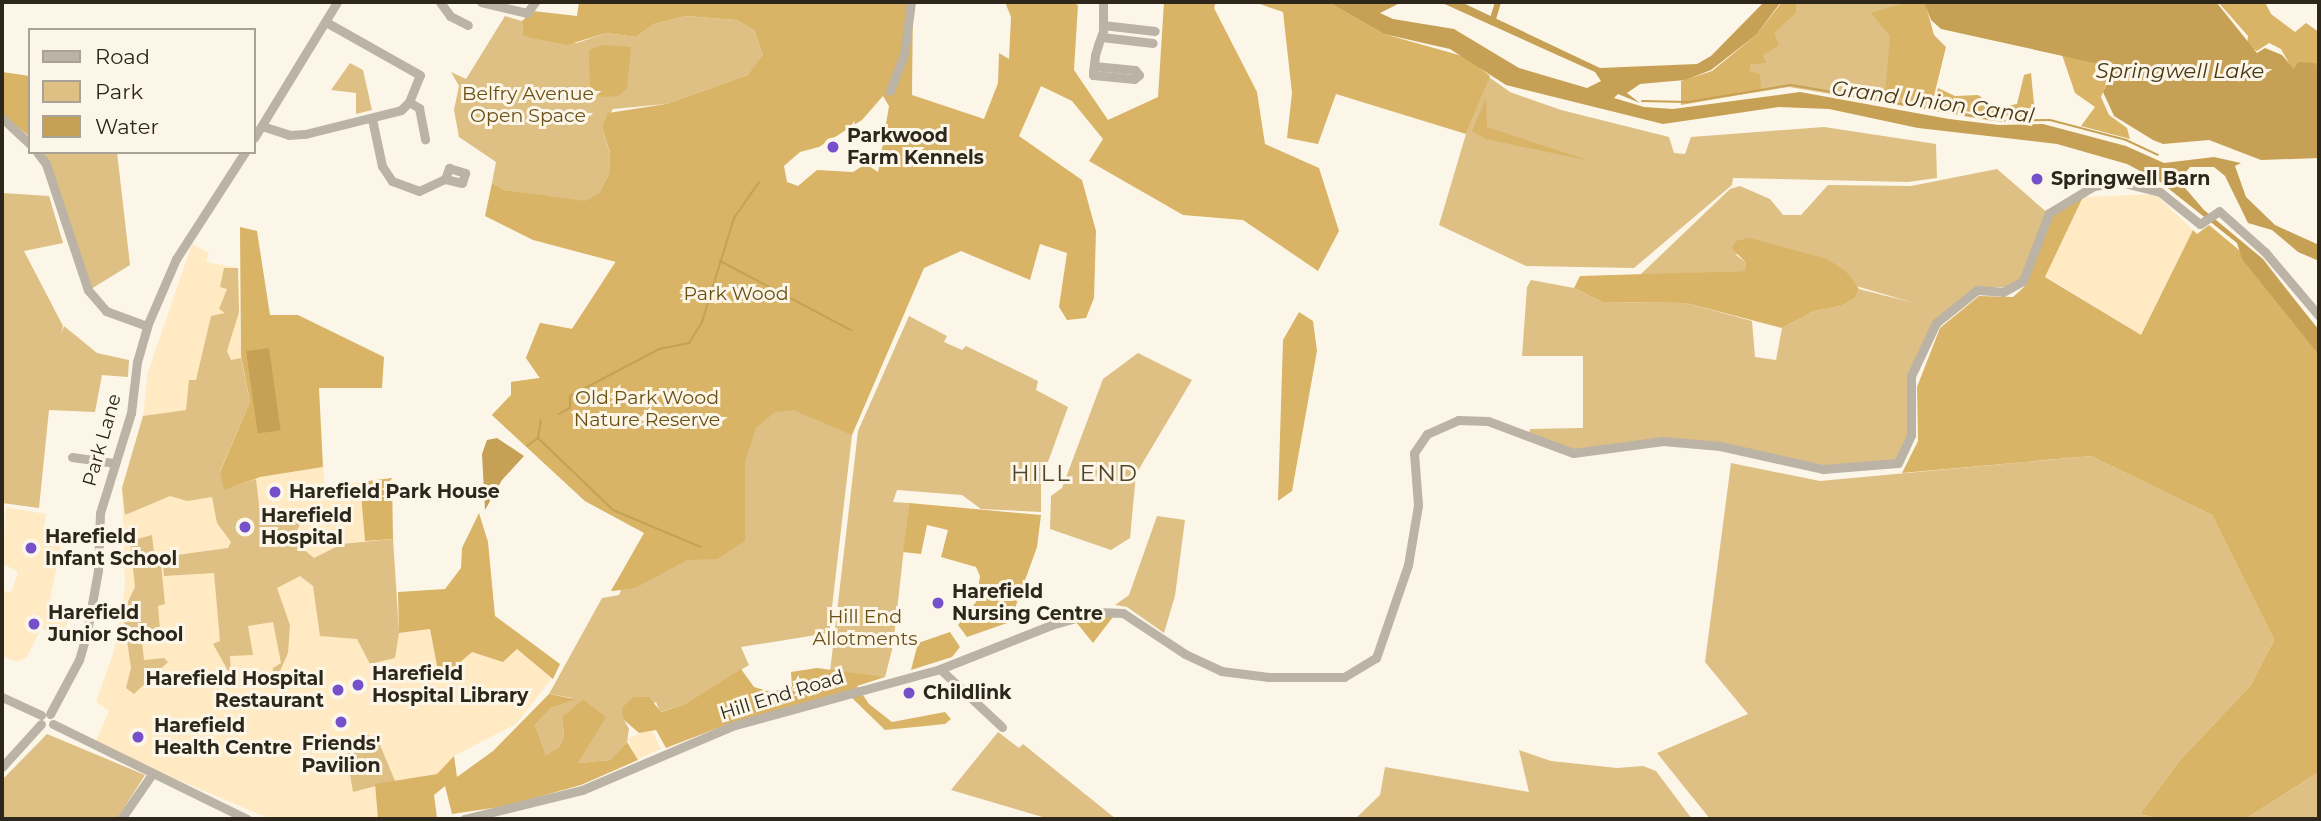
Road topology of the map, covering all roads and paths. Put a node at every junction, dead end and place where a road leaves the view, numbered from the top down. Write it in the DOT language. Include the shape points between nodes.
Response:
graph roads {
  1 [pos="337,2"];
  2 [pos="440,2"];
  3 [pos="481,2"];
  4 [pos="535,2"];
  5 [pos="911,2"];
  6 [pos="1103,2"];
  7 [pos="326,22"];
  8 [pos="468,25"];
  9 [pos="1103,25"];
  10 [pos="1155,30"];
  11 [pos="1102,37"];
  12 [pos="1153,43"];
  13 [pos="1094,69"];
  14 [pos="890,91"];
  15 [pos="409,102"];
  16 [pos="2,118"];
  17 [pos="372,119"];
  18 [pos="262,125"];
  19 [pos="256,135"];
  20 [pos="425,139"];
  21 [pos="28,142"];
  22 [pos="38,154"];
  23 [pos="244,154"];
  24 [pos="445,179"];
  25 [pos="2319,316"];
  26 [pos="147,326"];
  27 [pos="72,457"];
  28 [pos="114,463"];
  29 [pos="940,669"];
  30 [pos="2,697"];
  31 [pos="46,719"];
  32 [pos="1002,727"];
  33 [pos="2,767"];
  34 [pos="152,774"];
  35 [pos="503,816"];
  36 [pos="232,817"];
  37 [pos="121,819"];
  38 [pos="247,819"];
  39 [pos="464,819"];
  1 -- 7 [label="street"];
  2 -- 8 [label="street" via="450,16"];
  3 -- 4 [label="street" via="527,13"];
  5 -- 14 [label="street" via="904,55"];
  6 -- 9 [label="street"];
  7 -- 15 [label="street" via="421,75"];
  7 -- 18 [label="street"];
  9 -- 10 [label="street"];
  9 -- 11 [label="street"];
  11 -- 12 [label="street"];
  11 -- 13 [label="street"];
  15 -- 17 [label="street" via="401,110"];
  15 -- 20 [label="street" via="419,108"];
  16 -- 21 [label="street"];
  17 -- 18 [label="street" via="297,135"];
  17 -- 24 [label="street" via="382,166 392,181 419,191"];
  18 -- 19 [label="street"];
  22 -- 26 [label="street" via="49,171 88,290 106,311"];
  23 -- 26 [label="street, Park Lane" via="176,259"];
  25 -- 29 [label="street, Hill End Road" via="2265,252 2219,211 2213,211 2205,222 2196,222 2160,192 2120,182 2094,186 2049,213 2023,281 2003,292 1977,290 1936,323 1911,376 1911,435 1905,454 1891,465 1823,469 1720,446 1663,441 1573,453 1488,421 1458,420 1427,434 1414,453 1418,505 1408,565 1376,657 1344,677 1269,677 1221,671 1113,611 1051,625"];
  26 -- 28 [label="street, Park Lane" via="131,413"];
  27 -- 28 [label="street"];
  28 -- 31 [label="street, Park Lane" via="100,513 87,632 79,660"];
  29 -- 32 [label="street"];
  29 -- 35 [label="street, Hill End Road" via="732,726 582,790"];
  30 -- 31 [label="street"];
  31 -- 33 [label="street, Park Lane"];
  31 -- 34 [label="street"];
  34 -- 36 [label="street"];
  34 -- 37 [label="street"];
  35 -- 39 [label="street, Hill End Road"];
  36 -- 38 [label="street"];
}
